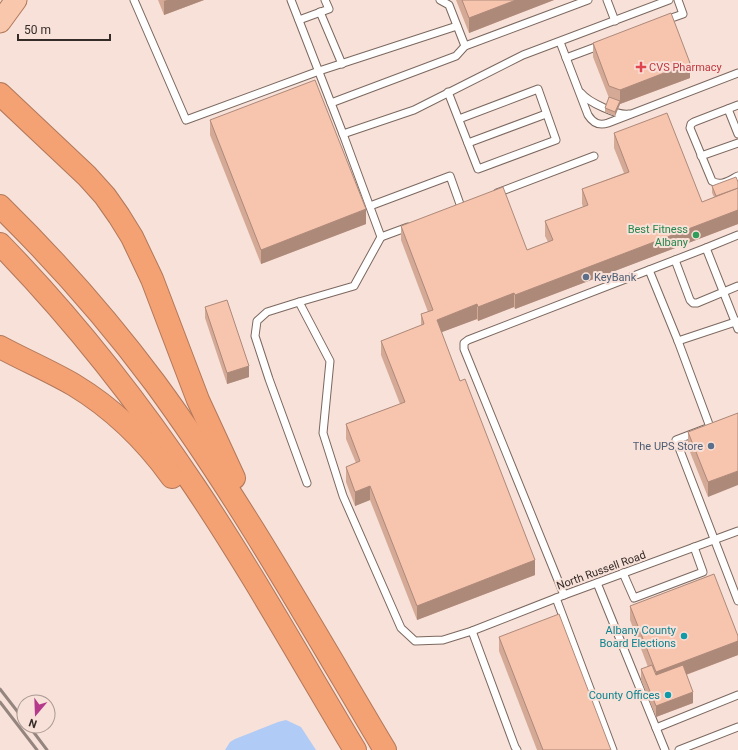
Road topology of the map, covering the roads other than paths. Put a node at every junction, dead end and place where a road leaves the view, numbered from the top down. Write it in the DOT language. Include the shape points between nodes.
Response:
graph roads {
  1 [pos="16,0"];
  2 [pos="134,0"];
  3 [pos="291,0"];
  4 [pos="325,0"];
  5 [pos="440,0"];
  6 [pos="588,0"];
  7 [pos="607,0"];
  8 [pos="669,0"];
  9 [pos="678,0"];
  10 [pos="320,12"];
  11 [pos="299,20"];
  12 [pos="615,21"];
  13 [pos="0,22"];
  14 [pos="654,25"];
  15 [pos="457,26"];
  16 [pos="560,42"];
  17 [pos="610,42"];
  18 [pos="465,46"];
  19 [pos="566,58"];
  20 [pos="342,64"];
  21 [pos="319,71"];
  22 [pos="738,73"];
  23 [pos="578,88"];
  24 [pos="448,92"];
  25 [pos="0,94"];
  26 [pos="331,102"];
  27 [pos="738,105"];
  28 [pos="728,109"];
  29 [pos="636,113"];
  30 [pos="546,114"];
  31 [pos="459,119"];
  32 [pos="343,134"];
  33 [pos="738,134"];
  34 [pos="468,143"];
  35 [pos="738,143"];
  36 [pos="594,156"];
  37 [pos="701,156"];
  38 [pos="738,176"];
  39 [pos="491,195"];
  40 [pos="469,204"];
  41 [pos="0,206"];
  42 [pos="370,206"];
  43 [pos="461,207"];
  44 [pos="454,209"];
  45 [pos="417,223"];
  46 [pos="738,235"];
  47 [pos="381,238"];
  48 [pos="0,244"];
  49 [pos="706,248"];
  50 [pos="675,260"];
  51 [pos="649,270"];
  52 [pos="738,286"];
  53 [pos="723,292"];
  54 [pos="299,302"];
  55 [pos="736,321"];
  56 [pos="738,330"];
  57 [pos="678,341"];
  58 [pos="0,347"];
  59 [pos="306,483"];
  60 [pos="738,531"];
  61 [pos="714,540"];
  62 [pos="694,547"];
  63 [pos="276,568"];
  64 [pos="623,573"];
  65 [pos="597,583"];
  66 [pos="564,595"];
  67 [pos="556,598"];
  68 [pos="738,601"];
  69 [pos="472,631"];
  70 [pos="301,660"];
  71 [pos="738,695"];
  72 [pos="738,727"];
  73 [pos="656,728"];
  74 [pos="355,750"];
  75 [pos="385,750"];
  76 [pos="517,750"];
  77 [pos="613,750"];
  78 [pos="665,750"];
  79 [pos="679,750"];
  1 -- 13 [label="main road"];
  2 -- 21 [label="lane" via="186,120"];
  3 -- 11 [label="lane"];
  4 -- 10 [label="lane" via="329,9"];
  5 -- 15 [label="lane" via="449,5"];
  6 -- 18 [label="lane"];
  7 -- 12 [label="lane"];
  8 -- 12 [label="lane"];
  9 -- 14 [label="lane" via="683,14"];
  10 -- 11 [label="lane"];
  10 -- 20 [label="lane"];
  11 -- 21 [label="lane"];
  12 -- 16 [label="lane"];
  15 -- 18 [label="lane"];
  15 -- 20 [label="lane"];
  16 -- 19 [label="lane"];
  16 -- 24 [label="lane" via="523,55"];
  17 -- 19 [label="lane"];
  18 -- 26 [label="lane" via="456,56"];
  19 -- 23 [label="lane"];
  20 -- 21 [label="lane"];
  21 -- 26 [label="lane"];
  22 -- 29 [label="lane"];
  23 -- 29 [label="lane" via="584,97 591,101 623,114"];
  23 -- 29 [label="lane" via="590,118 596,123 608,124"];
  24 -- 31 [label="lane"];
  24 -- 32 [label="lane" via="414,110"];
  25 -- 63 [label="highway" via="87,176 120,216 132,236 152,279 198,400"];
  26 -- 32 [label="lane"];
  27 -- 28 [label="lane"];
  28 -- 33 [label="lane"];
  28 -- 37 [label="lane" via="691,124 690,128"];
  30 -- 31 [label="lane" via="538,88"];
  30 -- 34 [label="lane"];
  30 -- 34 [label="lane" via="556,140 478,169"];
  31 -- 34 [label="lane"];
  32 -- 42 [label="lane"];
  35 -- 37 [label="lane"];
  36 -- 39 [label="lane"];
  37 -- 38 [label="lane" via="714,182 721,184"];
  40 -- 43 [label="lane"];
  41 -- 63 [label="highway" via="84,294 154,382 217,473"];
  42 -- 43 [label="lane" via="450,176"];
  42 -- 47 [label="lane"];
  43 -- 44 [label="lane"];
  45 -- 47 [label="lane"];
  46 -- 49 [label="lane"];
  47 -- 54 [label="lane" via="354,286"];
  48 -- 70 [label="highway" via="63,312 142,411 226,535"];
  49 -- 50 [label="lane"];
  49 -- 53 [label="lane"];
  50 -- 51 [label="lane"];
  50 -- 53 [label="lane" via="692,302 697,303"];
  51 -- 57 [label="lane"];
  51 -- 66 [label="lane" via="468,340 464,344"];
  52 -- 53 [label="lane"];
  53 -- 55 [label="lane"];
  54 -- 59 [label="lane" via="267,312 257,321 255,336"];
  54 -- 69 [label="lane, North Russell Road" via="330,362 322,432 343,496 401,628 415,641 443,640"];
  55 -- 56 [label="lane"];
  55 -- 57 [label="lane"];
  57 -- 61 [label="lane" via="713,426 676,440"];
  58 -- 70 [label="highway" via="80,389 98,401 138,438 171,475"];
  60 -- 61 [label="lane, North Russell Road"];
  61 -- 62 [label="lane, North Russell Road"];
  61 -- 68 [label="lane"];
  62 -- 64 [label="lane, North Russell Road"];
  62 -- 64 [label="lane" via="704,572 634,598"];
  63 -- 75 [label="highway"];
  64 -- 65 [label="lane, North Russell Road"];
  65 -- 66 [label="lane, North Russell Road"];
  65 -- 73 [label="lane"];
  66 -- 67 [label="lane, North Russell Road"];
  67 -- 69 [label="lane, North Russell Road"];
  67 -- 77 [label="lane"];
  69 -- 76 [label="lane"];
  70 -- 74 [label="highway"];
  71 -- 73 [label="lane"];
  72 -- 79 [label="lane"];
  73 -- 78 [label="lane"];
}
